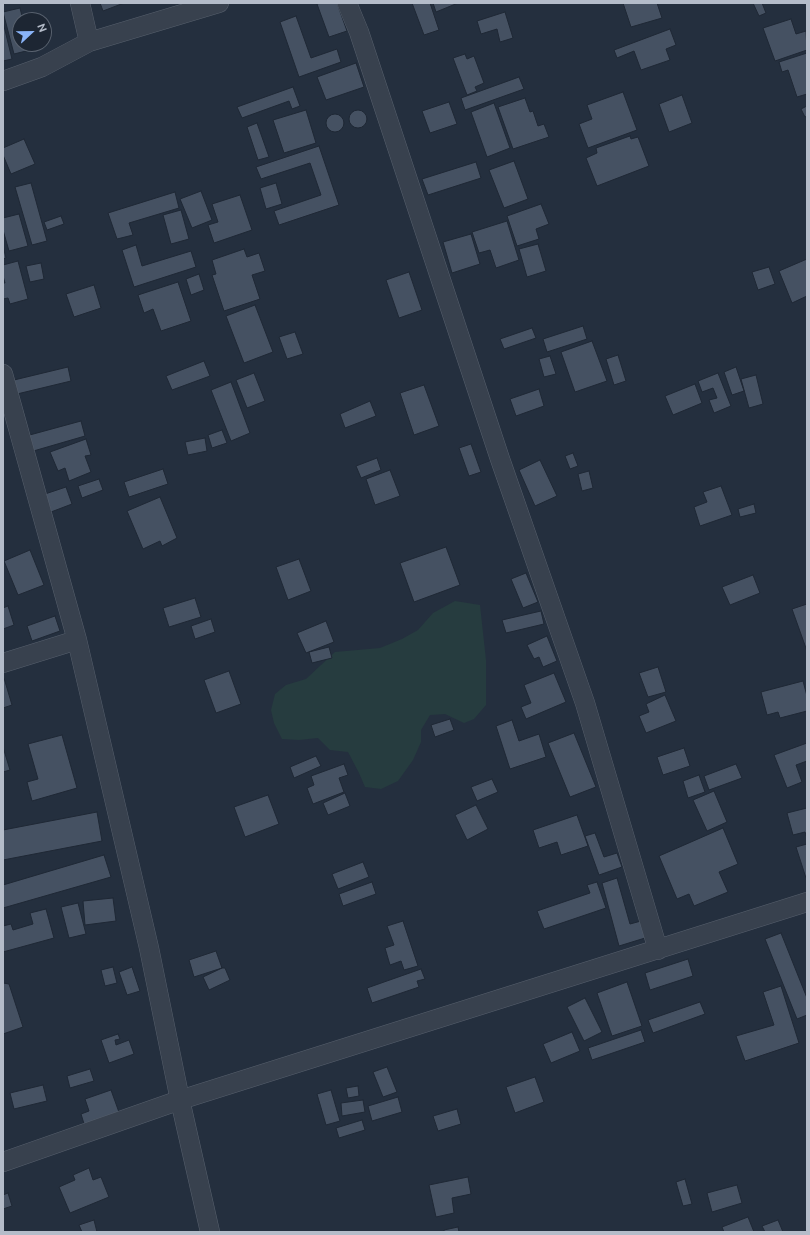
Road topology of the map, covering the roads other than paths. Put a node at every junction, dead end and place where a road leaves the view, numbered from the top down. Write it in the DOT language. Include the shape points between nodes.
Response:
graph roads {
  1 [pos="80,3"];
  2 [pos="219,3"];
  3 [pos="347,3"];
  4 [pos="90,42"];
  5 [pos="3,81"];
  6 [pos="3,374"];
  7 [pos="77,640"];
  8 [pos="3,663"];
  9 [pos="807,902"];
  10 [pos="658,950"];
  11 [pos="180,1100"];
  12 [pos="3,1162"];
  13 [pos="210,1232"];
  1 -- 4 [label="street"];
  2 -- 4 [label="street"];
  3 -- 10 [label="street" via="359,32 500,459 585,702"];
  4 -- 5 [label="street" via="42,67"];
  6 -- 7 [label="street"];
  7 -- 8 [label="street"];
  7 -- 11 [label="street" via="149,948"];
  9 -- 10 [label="street"];
  10 -- 11 [label="street"];
  11 -- 12 [label="street"];
  11 -- 13 [label="street"];
}
